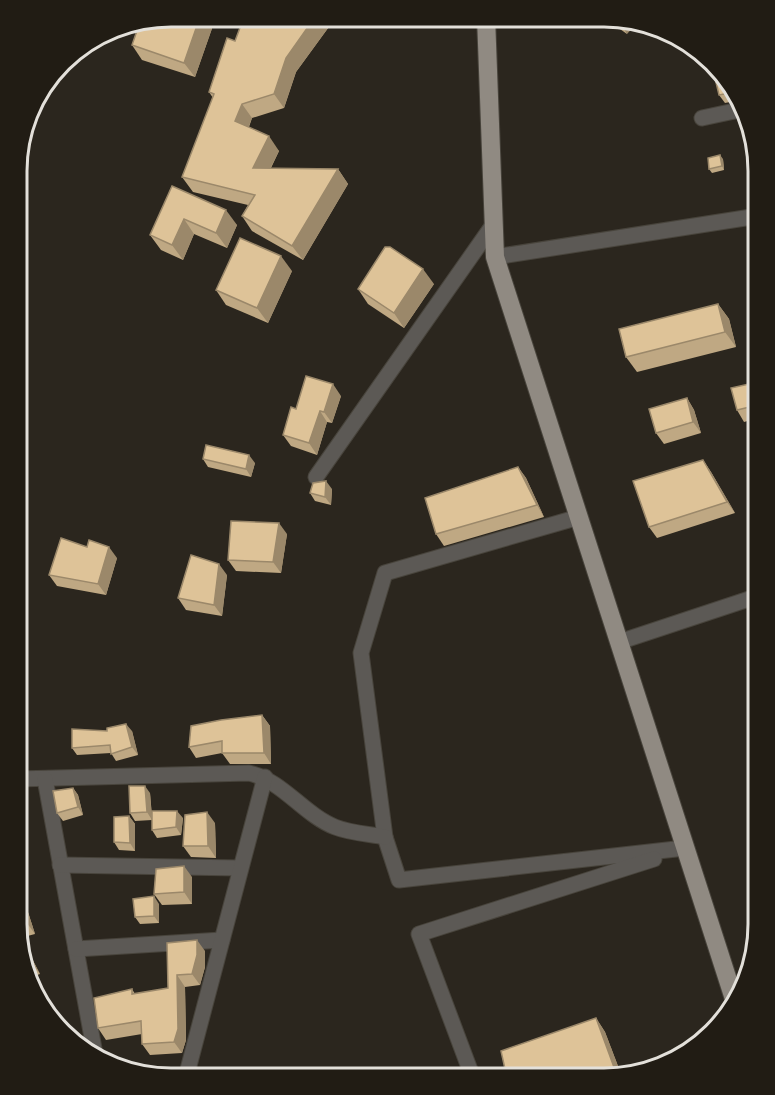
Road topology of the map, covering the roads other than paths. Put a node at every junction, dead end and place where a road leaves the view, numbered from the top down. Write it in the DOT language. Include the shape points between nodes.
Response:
graph roads {
  1 [pos="486,27"];
  2 [pos="735,111"];
  3 [pos="702,118"];
  4 [pos="748,218"];
  5 [pos="493,225"];
  6 [pos="495,257"];
  7 [pos="316,477"];
  8 [pos="579,517"];
  9 [pos="748,599"];
  10 [pos="619,642"];
  11 [pos="265,777"];
  12 [pos="27,779"];
  13 [pos="45,779"];
  14 [pos="385,837"];
  15 [pos="685,848"];
  16 [pos="60,865"];
  17 [pos="240,868"];
  18 [pos="222,940"];
  19 [pos="76,949"];
  20 [pos="731,991"];
  21 [pos="92,1044"];
  22 [pos="188,1068"];
  23 [pos="469,1068"];
  1 -- 5 [label="main road"];
  2 -- 3 [label="street"];
  4 -- 6 [label="street"];
  5 -- 6 [label="main road"];
  5 -- 7 [label="street"];
  6 -- 8 [label="main road"];
  8 -- 10 [label="main road"];
  8 -- 14 [label="street" via="385,573 361,653"];
  9 -- 10 [label="street"];
  10 -- 15 [label="main road"];
  11 -- 13 [label="street" via="249,773"];
  11 -- 14 [label="street" via="302,808 335,827"];
  11 -- 17 [label="street"];
  12 -- 13 [label="street"];
  13 -- 16 [label="street"];
  14 -- 15 [label="street" via="399,880"];
  15 -- 20 [label="main road"];
  15 -- 23 [label="street" via="419,934"];
  16 -- 17 [label="street"];
  16 -- 19 [label="street"];
  17 -- 18 [label="street"];
  18 -- 19 [label="street"];
  18 -- 22 [label="street"];
  19 -- 21 [label="street"];
}
